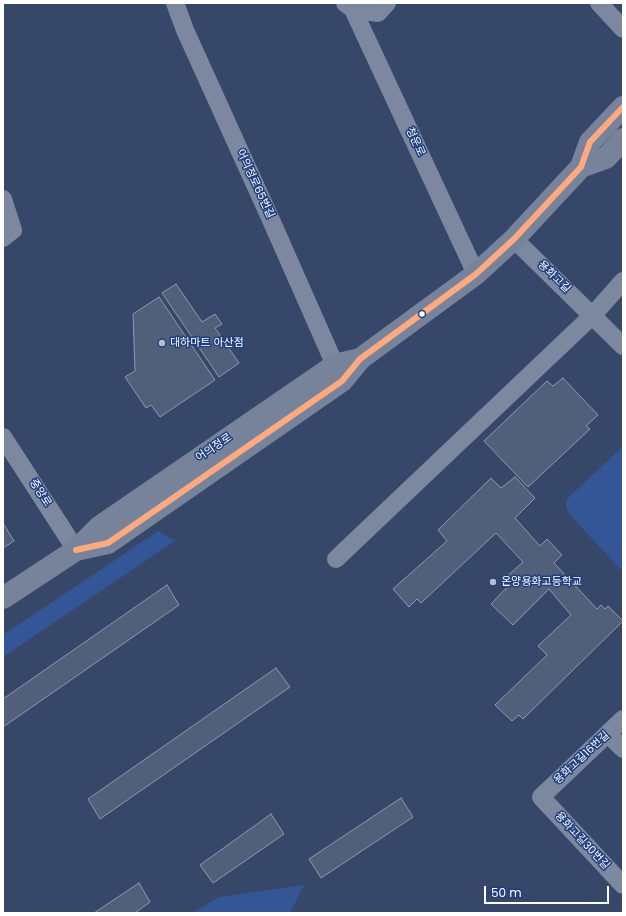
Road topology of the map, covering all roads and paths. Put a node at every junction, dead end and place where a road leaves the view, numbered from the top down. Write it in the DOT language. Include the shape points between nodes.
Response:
graph roads {
  1 [pos="175,3"];
  2 [pos="387,3"];
  3 [pos="599,3"];
  4 [pos="349,5"];
  5 [pos="623,29"];
  6 [pos="623,107"];
  7 [pos="623,139"];
  8 [pos="582,167"];
  9 [pos="3,199"];
  10 [pos="3,238"];
  11 [pos="514,239"];
  12 [pos="476,274"];
  13 [pos="623,281"];
  14 [pos="593,315"];
  15 [pos="623,346"];
  16 [pos="360,359"];
  17 [pos="335,365"];
  18 [pos="3,437"];
  19 [pos="76,550"];
  20 [pos="336,559"];
  21 [pos="3,598"];
  22 [pos="623,720"];
  23 [pos="608,734"];
  24 [pos="623,749"];
  25 [pos="541,797"];
  26 [pos="623,884"];
  1 -- 17 [label="street, 어의정로65번길" via="184,30"];
  2 -- 4 [label="street" via="378,13"];
  3 -- 5 [label="street"];
  4 -- 12 [label="street, 청운로"];
  6 -- 8 [label="main road, 어의정로" via="590,142"];
  7 -- 8 [label="main road, 어의정로" via="606,158"];
  8 -- 11 [label="main road, 어의정로"];
  9 -- 10 [label="street" via="13,230"];
  11 -- 12 [label="main road, 어의정로"];
  11 -- 14 [label="street, 용화고길"];
  12 -- 16 [label="main road, 어의정로"];
  13 -- 14 [label="street"];
  14 -- 15 [label="street, 용화고길"];
  14 -- 20 [label="street"];
  16 -- 17 [label="main road, 어의정로"];
  16 -- 19 [label="main road, 어의정로" via="342,381 108,543"];
  17 -- 19 [label="main road, 어의정로" via="99,527"];
  18 -- 19 [label="street, 중앙로"];
  19 -- 21 [label="main road, 어의정로"];
  22 -- 23 [label="street, 용화고길16번길"];
  23 -- 24 [label="street"];
  23 -- 25 [label="street, 용화고길16번길"];
  25 -- 26 [label="street, 용화고길30번길"];
}
